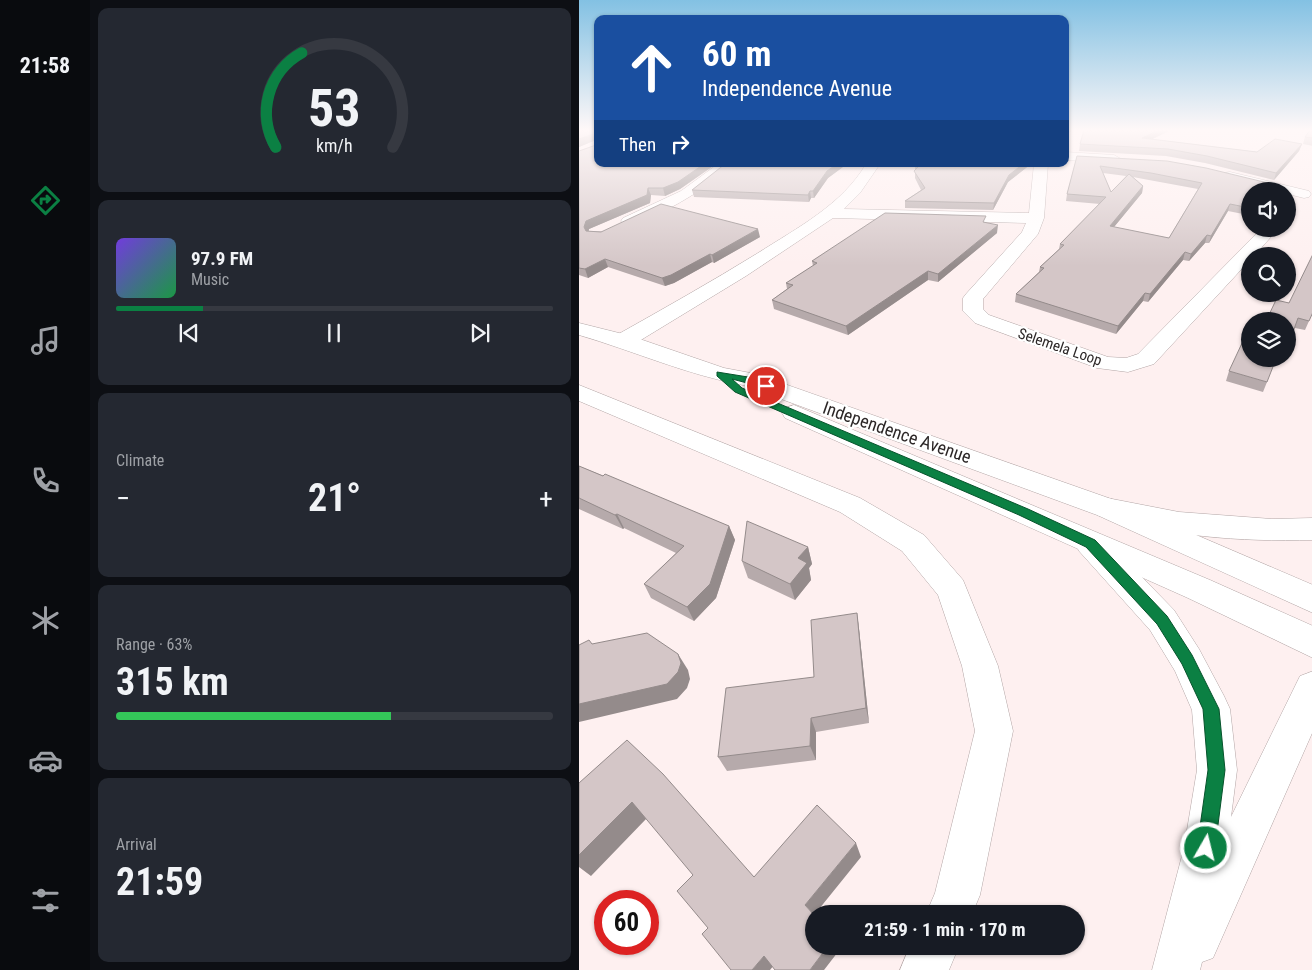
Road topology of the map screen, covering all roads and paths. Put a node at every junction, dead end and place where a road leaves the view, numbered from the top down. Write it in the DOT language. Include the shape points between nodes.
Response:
graph roads {
  1 [pos="711,175"];
  2 [pos="868,175"];
  3 [pos="1040,175"];
  4 [pos="1230,175"];
  5 [pos="1308,190"];
  6 [pos="1296,202"];
  7 [pos="831,212"];
  8 [pos="1036,218"];
  9 [pos="614,227"];
  10 [pos="1263,237"];
  11 [pos="579,329"];
  12 [pos="623,341"];
  13 [pos="720,374"];
  14 [pos="579,392"];
  15 [pos="1107,508"];
  16 [pos="1312,529"];
  17 [pos="1090,543"];
  18 [pos="1312,600"];
  19 [pos="1312,643"];
  20 [pos="1312,688"];
  21 [pos="953,905"];
  22 [pos="931,955"];
  23 [pos="924,970"];
  24 [pos="1176,970"];
  25 [pos="1183,970"];
  1 -- 9 [label="street" via="686,194"];
  2 -- 7 [label="street"];
  3 -- 8 [label="street"];
  4 -- 5 [label="street"];
  5 -- 6 [label="street"];
  7 -- 8 [label="street"];
  7 -- 12 [label="street"];
  8 -- 10 [label="street, Selemela Loop" via="1030,234 973,298 973,311 982,319 1105,364 1128,365 1145,359"];
  11 -- 12 [label="street"];
  12 -- 13 [label="street"];
  13 -- 15 [label="street, Independence Avenue" via="748,379"];
  13 -- 17 [label="street, Independence Avenue" via="739,390"];
  14 -- 21 [label="street" via="849,505 913,543 952,589 981,666 994,731 960,886"];
  15 -- 16 [label="street" via="1179,523 1272,530"];
  15 -- 18 [label="street, Independence Avenue"];
  17 -- 19 [label="street, Independence Avenue"];
  17 -- 24 [label="street" via="1162,620 1187,660 1211,709 1217,770 1206,848"];
  20 -- 25 [label="street"];
  22 -- 23 [label="street"];
}
